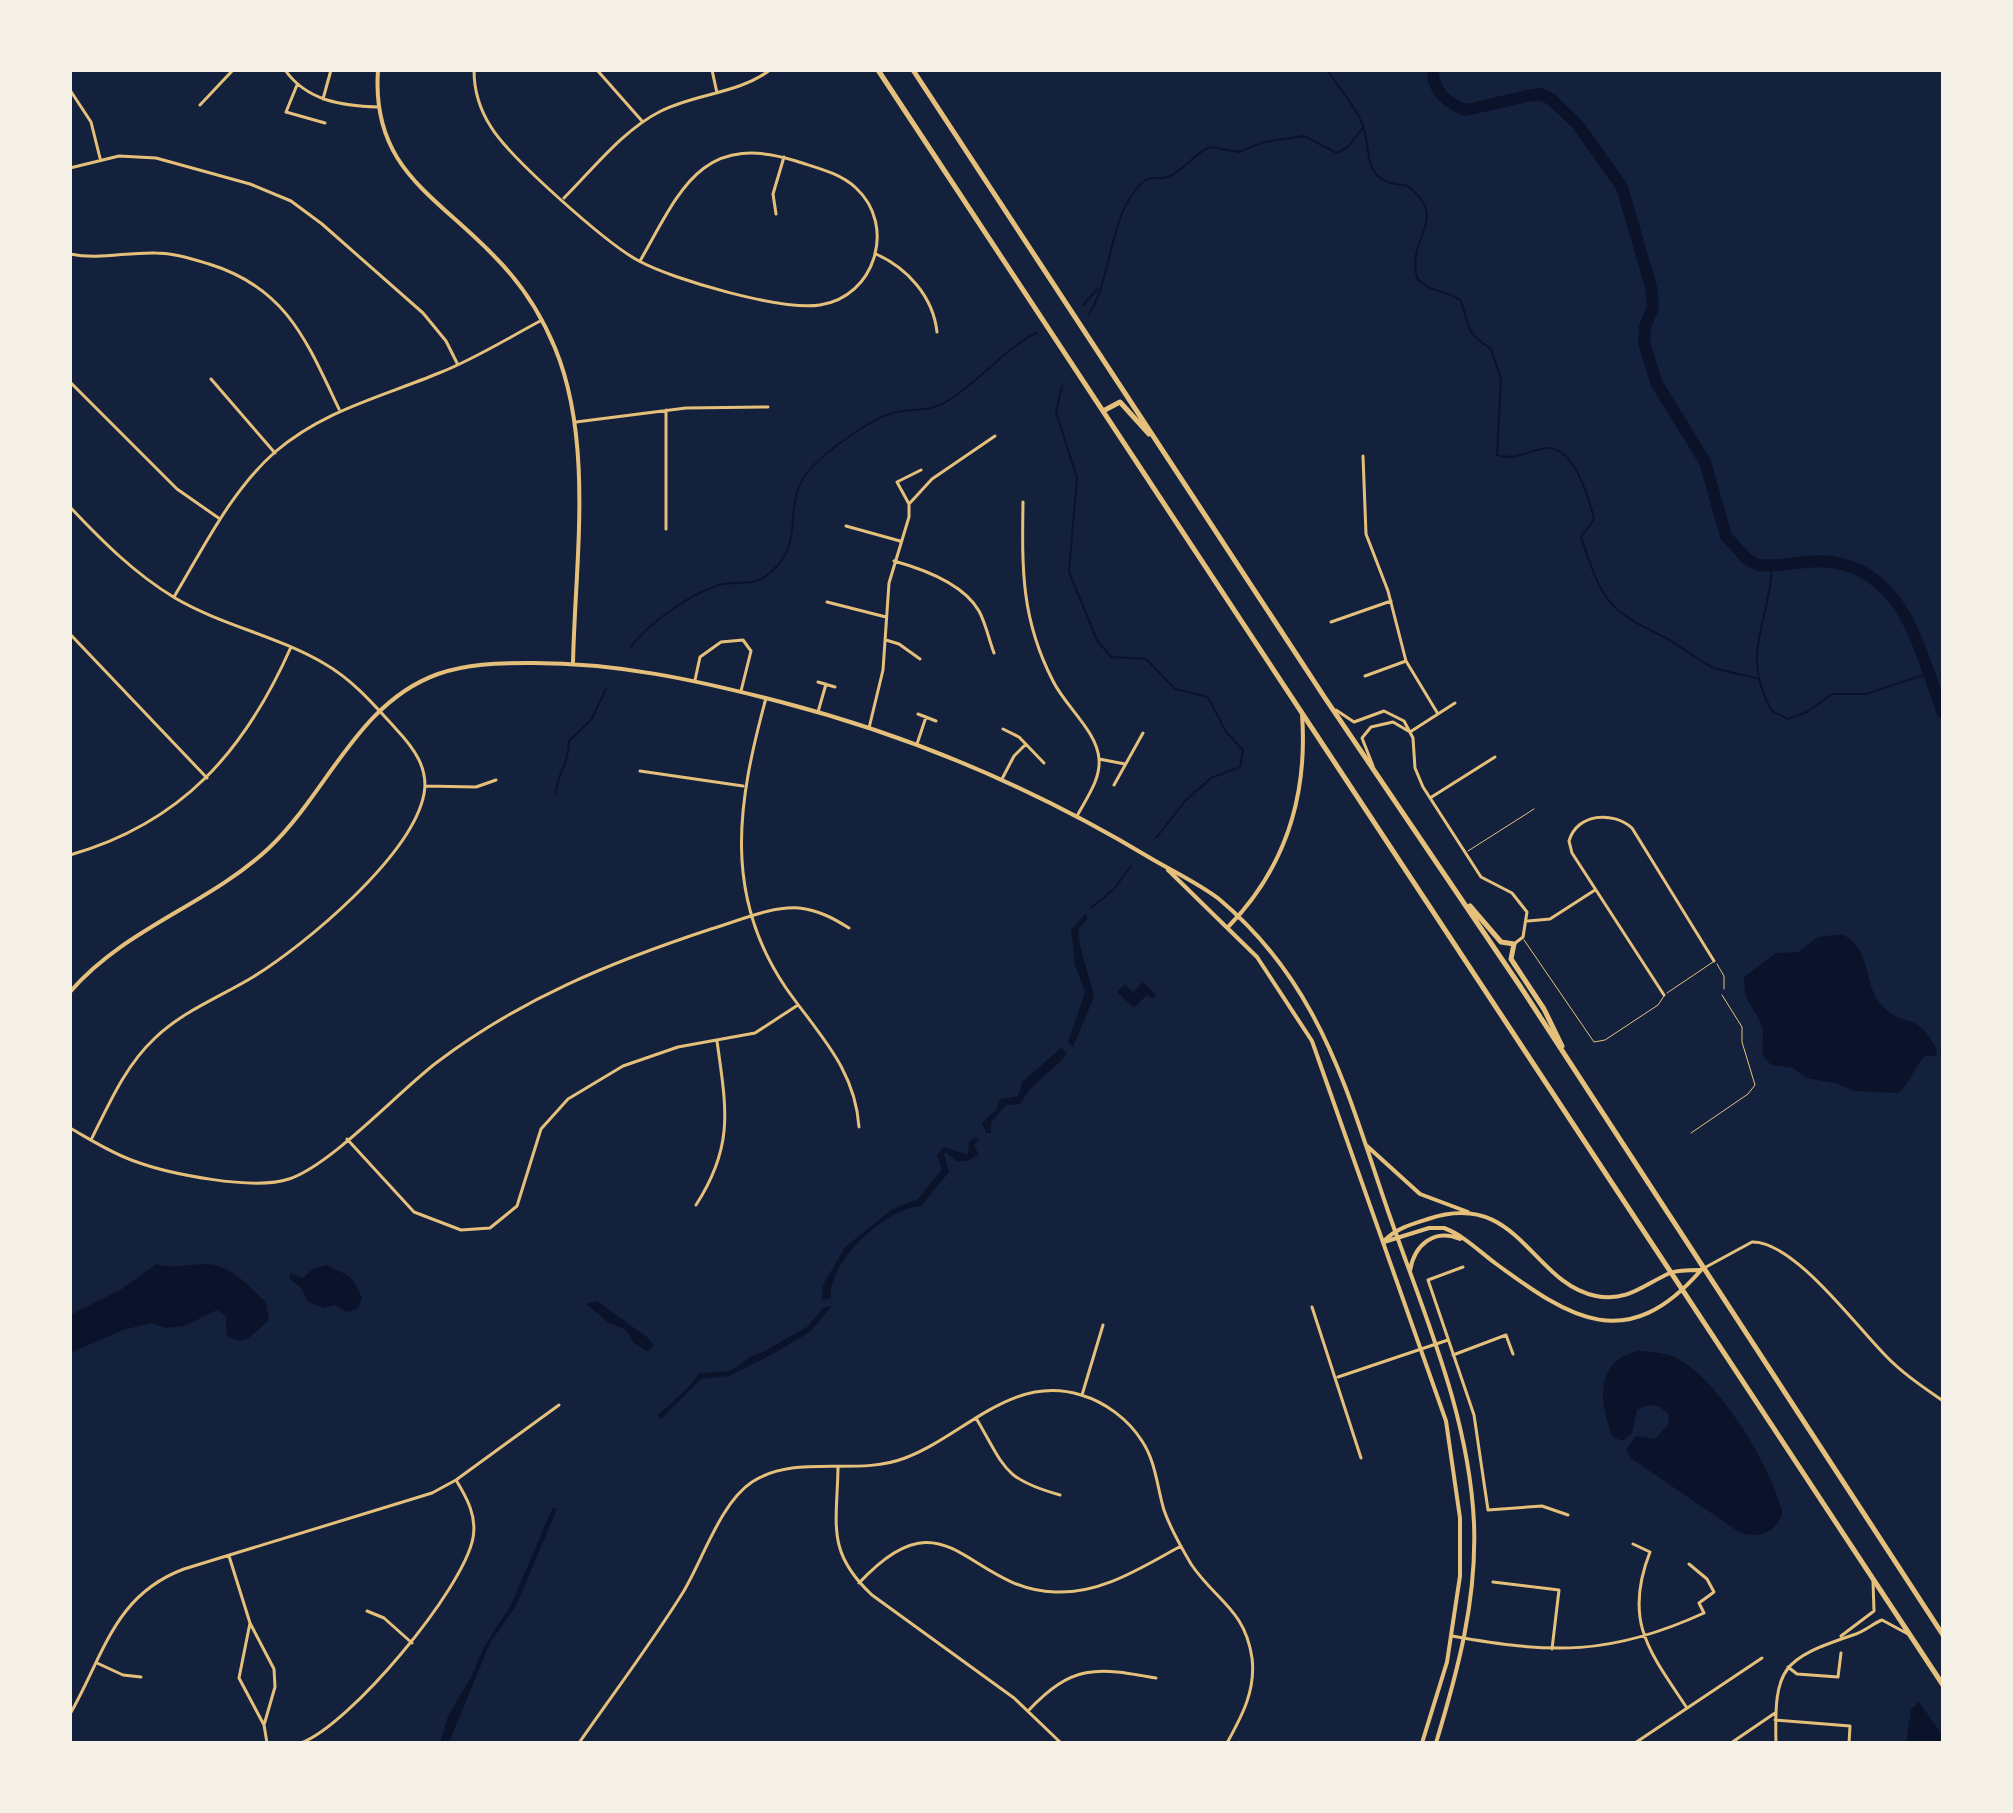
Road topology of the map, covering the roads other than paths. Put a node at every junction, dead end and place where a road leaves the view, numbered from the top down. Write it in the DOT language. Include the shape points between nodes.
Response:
graph roads {
  1 [pos="233,70"];
  2 [pos="285,70"];
  3 [pos="331,70"];
  4 [pos="378,70"];
  5 [pos="474,70"];
  6 [pos="597,70"];
  7 [pos="712,70"];
  8 [pos="770,70"];
  9 [pos="878,70"];
  10 [pos="913,70"];
  11 [pos="297,85"];
  12 [pos="70,90"];
  13 [pos="717,93"];
  14 [pos="323,99"];
  15 [pos="200,105"];
  16 [pos="378,107"];
  17 [pos="643,122"];
  18 [pos="325,123"];
  19 [pos="784,157"];
  20 [pos="100,158"];
  21 [pos="70,168"];
  22 [pos="563,199"];
  23 [pos="776,214"];
  24 [pos="70,254"];
  25 [pos="876,254"];
  26 [pos="640,261"];
  27 [pos="542,320"];
  28 [pos="937,332"];
  29 [pos="458,365"];
  30 [pos="211,379"];
  31 [pos="70,382"];
  32 [pos="768,407"];
  33 [pos="340,410"];
  34 [pos="666,410"];
  35 [pos="1103,411"];
  36 [pos="576,422"];
  37 [pos="995,436"];
  38 [pos="275,453"];
  39 [pos="1165,454"];
  40 [pos="1363,456"];
  41 [pos="921,470"];
  42 [pos="1023,502"];
  43 [pos="909,504"];
  44 [pos="70,507"];
  45 [pos="220,520"];
  46 [pos="846,526"];
  47 [pos="666,529"];
  48 [pos="900,541"];
  49 [pos="894,561"];
  50 [pos="174,597"];
  51 [pos="1391,601"];
  52 [pos="827,602"];
  53 [pos="886,617"];
  54 [pos="1331,622"];
  55 [pos="70,634"];
  56 [pos="886,640"];
  57 [pos="291,647"];
  58 [pos="994,653"];
  59 [pos="920,659"];
  60 [pos="1406,661"];
  61 [pos="573,663"];
  62 [pos="1365,676"];
  63 [pos="695,680"];
  64 [pos="818,682"];
  65 [pos="826,684"];
  66 [pos="835,687"];
  67 [pos="741,691"];
  68 [pos="766,698"];
  69 [pos="1455,703"];
  70 [pos="1331,706"];
  71 [pos="379,710"];
  72 [pos="818,712"];
  73 [pos="1301,712"];
  74 [pos="918,714"];
  75 [pos="1438,714"];
  76 [pos="926,717"];
  77 [pos="936,721"];
  78 [pos="869,728"];
  79 [pos="1003,729"];
  80 [pos="1410,732"];
  81 [pos="1143,733"];
  82 [pos="917,744"];
  83 [pos="1026,744"];
  84 [pos="1495,757"];
  85 [pos="1099,759"];
  86 [pos="1044,763"];
  87 [pos="1125,764"];
  88 [pos="640,771"];
  89 [pos="1375,771"];
  90 [pos="207,778"];
  91 [pos="1002,779"];
  92 [pos="496,780"];
  93 [pos="1114,785"];
  94 [pos="425,786"];
  95 [pos="743,786"];
  96 [pos="1430,798"];
  97 [pos="1534,809"];
  98 [pos="1077,816"];
  99 [pos="1465,852"];
  100 [pos="70,855"];
  101 [pos="1163,866"];
  102 [pos="1453,886"];
  103 [pos="1595,890"];
  104 [pos="754,916"];
  105 [pos="1238,917"];
  106 [pos="1528,921"];
  107 [pos="1229,926"];
  108 [pos="849,928"];
  109 [pos="1523,937"];
  110 [pos="1514,944"];
  111 [pos="1714,961"];
  112 [pos="1724,989"];
  113 [pos="70,992"];
  114 [pos="1664,995"];
  115 [pos="1722,995"];
  116 [pos="798,1005"];
  117 [pos="717,1041"];
  118 [pos="1575,1072"];
  119 [pos="859,1127"];
  120 [pos="70,1128"];
  121 [pos="1691,1133"];
  122 [pos="346,1138"];
  123 [pos="91,1140"];
  124 [pos="1364,1142"];
  125 [pos="696,1205"];
  126 [pos="1474,1214"];
  127 [pos="1395,1230"];
  128 [pos="1398,1239"];
  129 [pos="1384,1242"];
  130 [pos="1468,1242"];
  131 [pos="1463,1267"];
  132 [pos="1702,1269"];
  133 [pos="1671,1272"];
  134 [pos="1409,1273"];
  135 [pos="1684,1291"];
  136 [pos="1312,1307"];
  137 [pos="1103,1325"];
  138 [pos="1448,1340"];
  139 [pos="1435,1345"];
  140 [pos="1423,1349"];
  141 [pos="1513,1354"];
  142 [pos="1453,1355"];
  143 [pos="1336,1378"];
  144 [pos="1082,1395"];
  145 [pos="1943,1401"];
  146 [pos="559,1405"];
  147 [pos="976,1418"];
  148 [pos="1361,1458"];
  149 [pos="838,1468"];
  150 [pos="456,1480"];
  151 [pos="1060,1495"];
  152 [pos="1568,1515"];
  153 [pos="1633,1544"];
  154 [pos="1181,1546"];
  155 [pos="229,1556"];
  156 [pos="1689,1564"];
  157 [pos="1873,1578"];
  158 [pos="1493,1582"];
  159 [pos="859,1583"];
  160 [pos="367,1611"];
  161 [pos="250,1623"];
  162 [pos="1943,1635"];
  163 [pos="1452,1636"];
  164 [pos="1911,1636"];
  165 [pos="1465,1638"];
  166 [pos="1644,1638"];
  167 [pos="1838,1638"];
  168 [pos="412,1643"];
  169 [pos="1552,1649"];
  170 [pos="1841,1653"];
  171 [pos="1762,1658"];
  172 [pos="97,1663"];
  173 [pos="1788,1667"];
  174 [pos="141,1677"];
  175 [pos="1156,1678"];
  176 [pos="1943,1685"];
  177 [pos="1687,1708"];
  178 [pos="1028,1711"];
  179 [pos="1775,1713"];
  180 [pos="70,1714"];
  181 [pos="1775,1720"];
  182 [pos="264,1725"];
  183 [pos="267,1743"];
  184 [pos="301,1743"];
  185 [pos="579,1743"];
  186 [pos="1061,1743"];
  187 [pos="1227,1743"];
  188 [pos="1422,1743"];
  189 [pos="1436,1743"];
  190 [pos="1635,1743"];
  191 [pos="1731,1743"];
  192 [pos="1776,1743"];
  193 [pos="1849,1743"];
  1 -- 15 [label="street"];
  2 -- 11 [label="street"];
  3 -- 14 [label="street"];
  4 -- 16 [label="street"];
  5 -- 22 [label="street" via="479,104 491,127"];
  6 -- 17 [label="street"];
  7 -- 13 [label="street"];
  8 -- 13 [label="street"];
  9 -- 35 [label="highway"];
  10 -- 39 [label="highway"];
  11 -- 14 [label="street"];
  11 -- 18 [label="street" via="286,112"];
  12 -- 20 [label="street" via="91,122"];
  13 -- 17 [label="street" via="675,105"];
  14 -- 16 [label="street"];
  16 -- 27 [label="street" via="387,141 405,172 495,256"];
  17 -- 22 [label="street"];
  19 -- 23 [label="street" via="773,194"];
  19 -- 25 [label="street" via="834,174 857,189 873,211"];
  19 -- 26 [label="street" via="743,152 703,166 680,189"];
  20 -- 21 [label="street"];
  20 -- 29 [label="street" via="167,161 291,201 423,313"];
  22 -- 26 [label="street"];
  24 -- 33 [label="street" via="160,253 243,277 267,293 297,326"];
  25 -- 26 [label="street" via="855,289 819,305 695,284"];
  25 -- 28 [label="street" via="911,278 934,314"];
  27 -- 29 [label="street"];
  27 -- 36 [label="street" via="564,372"];
  29 -- 33 [label="street"];
  30 -- 38 [label="street"];
  31 -- 45 [label="street" via="177,489"];
  32 -- 34 [label="street"];
  33 -- 38 [label="street"];
  34 -- 36 [label="street"];
  34 -- 47 [label="street"];
  35 -- 39 [label="highway" via="1120,402"];
  35 -- 73 [label="highway"];
  36 -- 61 [label="street"];
  37 -- 43 [label="street" via="932,479"];
  38 -- 45 [label="street"];
  39 -- 70 [label="highway"];
  40 -- 51 [label="street" via="1364,526"];
  41 -- 43 [label="street" via="897,482"];
  42 -- 85 [label="street" via="1023,592 1030,625 1051,679 1094,741"];
  43 -- 48 [label="street"];
  44 -- 50 [label="street" via="117,555"];
  45 -- 50 [label="street"];
  46 -- 48 [label="street"];
  48 -- 49 [label="street"];
  49 -- 53 [label="street"];
  49 -- 58 [label="street" via="932,573 972,603"];
  50 -- 57 [label="street" via="222,622"];
  51 -- 54 [label="street"];
  51 -- 60 [label="street"];
  52 -- 53 [label="street"];
  53 -- 56 [label="street"];
  55 -- 90 [label="street"];
  56 -- 59 [label="street"];
  56 -- 78 [label="street"];
  57 -- 71 [label="street" via="337,671"];
  57 -- 90 [label="street" via="255,719"];
  60 -- 62 [label="street"];
  60 -- 75 [label="street"];
  61 -- 63 [label="street"];
  61 -- 71 [label="street" via="464,667 426,679"];
  63 -- 67 [label="street"];
  63 -- 67 [label="street" via="700,657 721,642 743,640 751,651"];
  64 -- 65 [label="street"];
  65 -- 66 [label="street"];
  65 -- 72 [label="street"];
  67 -- 68 [label="street"];
  68 -- 72 [label="street"];
  68 -- 95 [label="street"];
  69 -- 75 [label="street"];
  70 -- 80 [label="street" via="1354,722 1392,713"];
  70 -- 89 [label="highway"];
  71 -- 94 [label="street" via="416,753"];
  71 -- 113 [label="street" via="269,848 208,895 122,944"];
  72 -- 78 [label="street"];
  73 -- 105 [label="street" via="1303,777 1290,832 1263,884"];
  73 -- 133 [label="highway"];
  74 -- 76 [label="street"];
  75 -- 80 [label="street"];
  76 -- 77 [label="street"];
  76 -- 82 [label="street"];
  78 -- 82 [label="street"];
  79 -- 83 [label="street"];
  80 -- 89 [label="street" via="1385,721 1364,733"];
  80 -- 96 [label="street" via="1418,779"];
  81 -- 87 [label="street"];
  82 -- 91 [label="street"];
  83 -- 86 [label="street"];
  83 -- 91 [label="street"];
  84 -- 96 [label="street"];
  85 -- 87 [label="street"];
  85 -- 98 [label="street" via="1094,784"];
  87 -- 93 [label="street"];
  88 -- 95 [label="street"];
  89 -- 102 [label="highway"];
  90 -- 100 [label="street" via="143,825"];
  91 -- 98 [label="street"];
  92 -- 94 [label="street" via="476,787"];
  94 -- 123 [label="street" via="413,820 361,888 277,962 155,1038 127,1072"];
  95 -- 104 [label="street" via="742,866"];
  96 -- 99 [label="street"];
  97 -- 99 [label="lane"];
  98 -- 101 [label="street"];
  99 -- 106 [label="street" via="1481,877 1520,900"];
  101 -- 105 [label="street" via="1196,883"];
  101 -- 107 [label="street"];
  102 -- 110 [label="highway" via="1501,942"];
  102 -- 118 [label="highway"];
  103 -- 106 [label="street" via="1550,919"];
  103 -- 111 [label="street" via="1569,841 1588,821 1612,815 1632,828"];
  103 -- 114 [label="street"];
  104 -- 108 [label="street" via="797,908 822,913"];
  104 -- 116 [label="street" via="774,966"];
  104 -- 122 [label="street" via="614,962 529,1002 433,1065"];
  105 -- 107 [label="street"];
  105 -- 124 [label="street" via="1307,1005"];
  106 -- 109 [label="street"];
  107 -- 129 [label="street" via="1268,971 1312,1041"];
  109 -- 110 [label="street"];
  109 -- 114 [label="lane" via="1594,1042 1658,1005"];
  110 -- 118 [label="highway" via="1511,959 1544,1009"];
  111 -- 112 [label="lane" via="1724,976"];
  111 -- 114 [label="lane"];
  115 -- 121 [label="lane" via="1742,1027 1755,1085"];
  116 -- 117 [label="street" via="755,1033"];
  116 -- 119 [label="street" via="846,1071"];
  117 -- 122 [label="street" via="623,1066 557,1109 536,1140 522,1198 510,1215 490,1228 461,1230 414,1212"];
  117 -- 125 [label="street" via="726,1134 720,1162"];
  118 -- 132 [label="highway"];
  120 -- 123 [label="street"];
  122 -- 123 [label="street" via="300,1174 255,1183 149,1166"];
  124 -- 126 [label="street" via="1420,1194"];
  124 -- 127 [label="street"];
  126 -- 127 [label="street" via="1438,1215"];
  126 -- 133 [label="street" via="1512,1232 1588,1294 1633,1294"];
  127 -- 128 [label="street"];
  127 -- 129 [label="street"];
  128 -- 129 [label="street"];
  128 -- 130 [label="street" via="1436,1227"];
  128 -- 134 [label="street"];
  129 -- 140 [label="street"];
  130 -- 134 [label="street" via="1443,1234 1429,1239 1414,1256"];
  130 -- 135 [label="street" via="1553,1305 1580,1317 1626,1319"];
  131 -- 138 [label="street" via="1428,1280"];
  132 -- 133 [label="street"];
  132 -- 135 [label="street"];
  132 -- 145 [label="street" via="1752,1242 1773,1246 1839,1302 1898,1368"];
  132 -- 162 [label="highway"];
  133 -- 135 [label="highway"];
  134 -- 139 [label="street"];
  135 -- 157 [label="highway"];
  136 -- 143 [label="street"];
  137 -- 144 [label="street"];
  138 -- 139 [label="street"];
  138 -- 142 [label="street"];
  139 -- 140 [label="street"];
  139 -- 165 [label="street" via="1470,1480 1474,1548"];
  140 -- 143 [label="street"];
  140 -- 163 [label="street" via="1446,1421 1457,1482 1461,1548"];
  141 -- 142 [label="street" via="1506,1335"];
  142 -- 152 [label="street" via="1478,1432 1488,1510 1542,1506"];
  143 -- 148 [label="street"];
  144 -- 147 [label="street" via="1026,1393"];
  144 -- 154 [label="street" via="1119,1415 1143,1441"];
  146 -- 150 [label="street"];
  147 -- 149 [label="street" via="907,1458"];
  147 -- 151 [label="street" via="1010,1474 1023,1484"];
  149 -- 159 [label="street" via="839,1550"];
  149 -- 185 [label="street" via="774,1472 741,1492 681,1597"];
  150 -- 155 [label="street" via="410,1500"];
  150 -- 168 [label="street" via="470,1505 473,1539 449,1590"];
  153 -- 166 [label="street" via="1650,1552 1637,1591"];
  154 -- 159 [label="street" via="1116,1581 1071,1592 1014,1584 961,1551 930,1542 897,1549"];
  154 -- 187 [label="street" via="1192,1566 1235,1610 1248,1640 1250,1694"];
  155 -- 161 [label="street"];
  155 -- 172 [label="street" via="169,1575 145,1589 117,1620"];
  156 -- 166 [label="street" via="1714,1592 1699,1603 1704,1613"];
  157 -- 164 [label="highway"];
  157 -- 167 [label="street" via="1874,1611"];
  158 -- 169 [label="street" via="1559,1590"];
  159 -- 178 [label="street"];
  160 -- 168 [label="street" via="384,1618"];
  161 -- 182 [label="street" via="275,1678"];
  161 -- 182 [label="street" via="239,1678"];
  163 -- 165 [label="street"];
  163 -- 188 [label="street"];
  164 -- 167 [label="street" via="1882,1620"];
  164 -- 176 [label="highway"];
  165 -- 169 [label="street"];
  165 -- 189 [label="street"];
  166 -- 169 [label="street" via="1598,1648"];
  166 -- 177 [label="street"];
  167 -- 173 [label="street"];
  168 -- 184 [label="street" via="329,1726"];
  170 -- 173 [label="street" via="1838,1677 1797,1674"];
  171 -- 177 [label="street"];
  172 -- 174 [label="street"];
  172 -- 180 [label="street"];
  173 -- 179 [label="street" via="1777,1684"];
  175 -- 178 [label="street" via="1113,1670 1078,1673 1056,1683"];
  177 -- 190 [label="street"];
  178 -- 186 [label="street"];
  179 -- 181 [label="street"];
  179 -- 191 [label="street"];
  181 -- 192 [label="street"];
  181 -- 193 [label="street" via="1850,1726"];
  182 -- 183 [label="street"];
}
